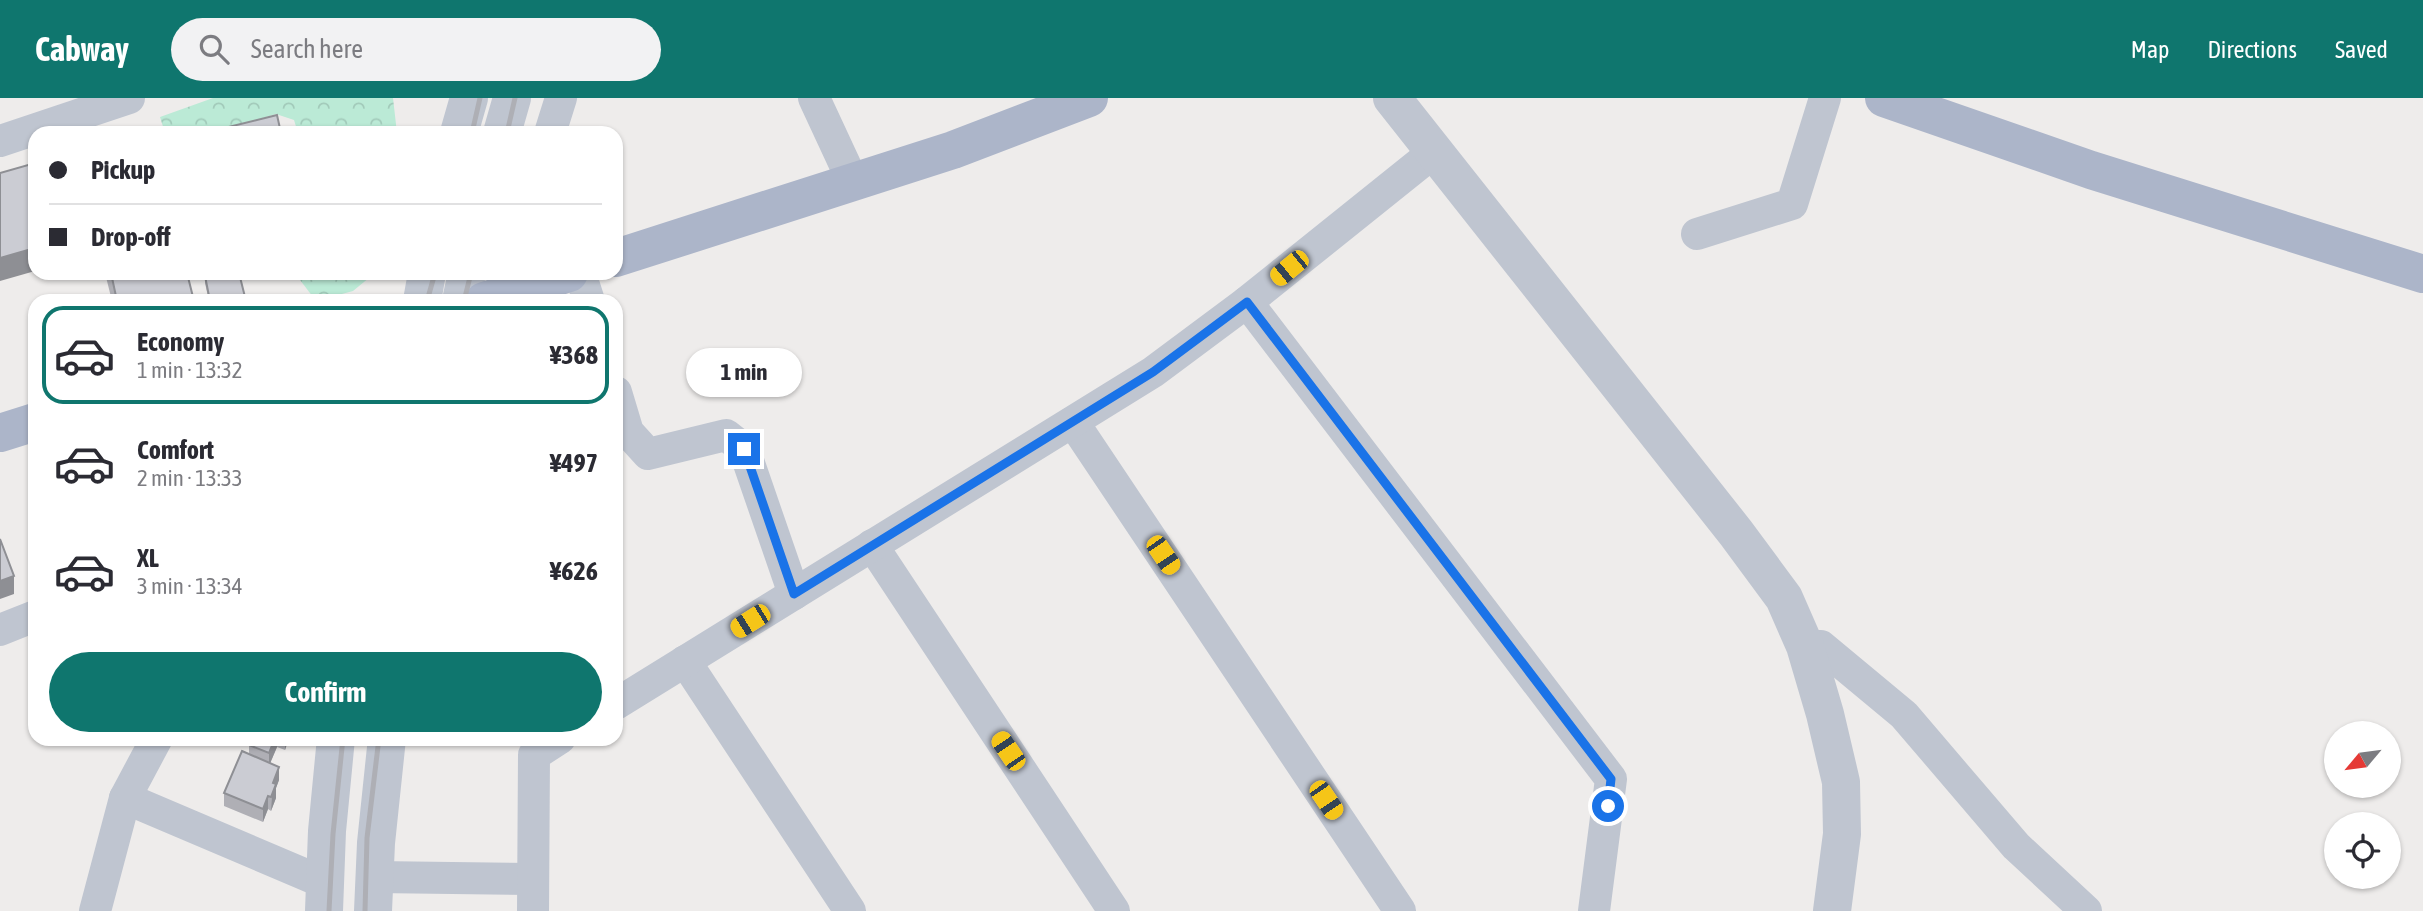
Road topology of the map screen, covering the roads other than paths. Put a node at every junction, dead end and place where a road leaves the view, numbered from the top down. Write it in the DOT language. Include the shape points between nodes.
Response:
graph roads {
  1 [pos="129,98"];
  2 [pos="469,98"];
  3 [pos="512,98"];
  4 [pos="561,98"];
  5 [pos="814,98"];
  6 [pos="1089,98"];
  7 [pos="1392,98"];
  8 [pos="1825,98"];
  9 [pos="1884,98"];
  10 [pos="45,126"];
  11 [pos="461,126"];
  12 [pos="504,126"];
  13 [pos="552,126"];
  14 [pos="28,132"];
  15 [pos="0,141"];
  16 [pos="1434,152"];
  17 [pos="853,182"];
  18 [pos="1697,234"];
  19 [pos="623,256"];
  20 [pos="2423,274"];
  21 [pos="548,280"];
  22 [pos="505,294"];
  23 [pos="1247,302"];
  24 [pos="623,415"];
  25 [pos="1073,422"];
  26 [pos="28,424"];
  27 [pos="0,433"];
  28 [pos="872,545"];
  29 [pos="794,594"];
  30 [pos="28,619"];
  31 [pos="0,630"];
  32 [pos="1805,646"];
  33 [pos="685,661"];
  34 [pos="623,700"];
  35 [pos="153,746"];
  36 [pos="336,746"];
  37 [pos="386,746"];
  38 [pos="548,746"];
  39 [pos="125,798"];
  40 [pos="533,879"];
  41 [pos="374,894"];
  42 [pos="325,897"];
  43 [pos="840,907"];
  44 [pos="95,911"];
  45 [pos="533,911"];
  46 [pos="1114,911"];
  47 [pos="1401,911"];
  48 [pos="1594,911"];
  49 [pos="1832,911"];
  50 [pos="2086,911"];
  1 -- 10 [label="street"];
  2 -- 11 [label="street"];
  3 -- 12 [label="street"];
  4 -- 13 [label="street"];
  5 -- 17 [label="street"];
  6 -- 17 [label="main road"];
  7 -- 16 [label="street"];
  8 -- 18 [label="street" via="1792,204"];
  9 -- 20 [label="main road" via="2091,170"];
  14 -- 15 [label="street"];
  16 -- 23 [label="street"];
  16 -- 32 [label="street" via="1736,533 1784,598"];
  17 -- 19 [label="main road"];
  21 -- 22 [label="main road"];
  23 -- 25 [label="street" via="1153,372"];
  23 -- 48 [label="street" via="1611,779"];
  24 -- 29 [label="street" via="628,432 648,454 726,435 744,449"];
  25 -- 28 [label="street"];
  25 -- 47 [label="street"];
  26 -- 27 [label="main road"];
  28 -- 29 [label="street"];
  28 -- 46 [label="street"];
  29 -- 33 [label="street"];
  30 -- 31 [label="street"];
  32 -- 49 [label="street" via="1841,782 1842,834"];
  32 -- 50 [label="street" via="1821,646 1904,715 2016,846"];
  33 -- 34 [label="street"];
  33 -- 43 [label="street"];
  35 -- 39 [label="street"];
  36 -- 42 [label="street"];
  37 -- 41 [label="street"];
  38 -- 40 [label="street" via="534,755"];
  39 -- 42 [label="street"];
  39 -- 44 [label="street"];
  40 -- 41 [label="street"];
  40 -- 45 [label="street"];
}
